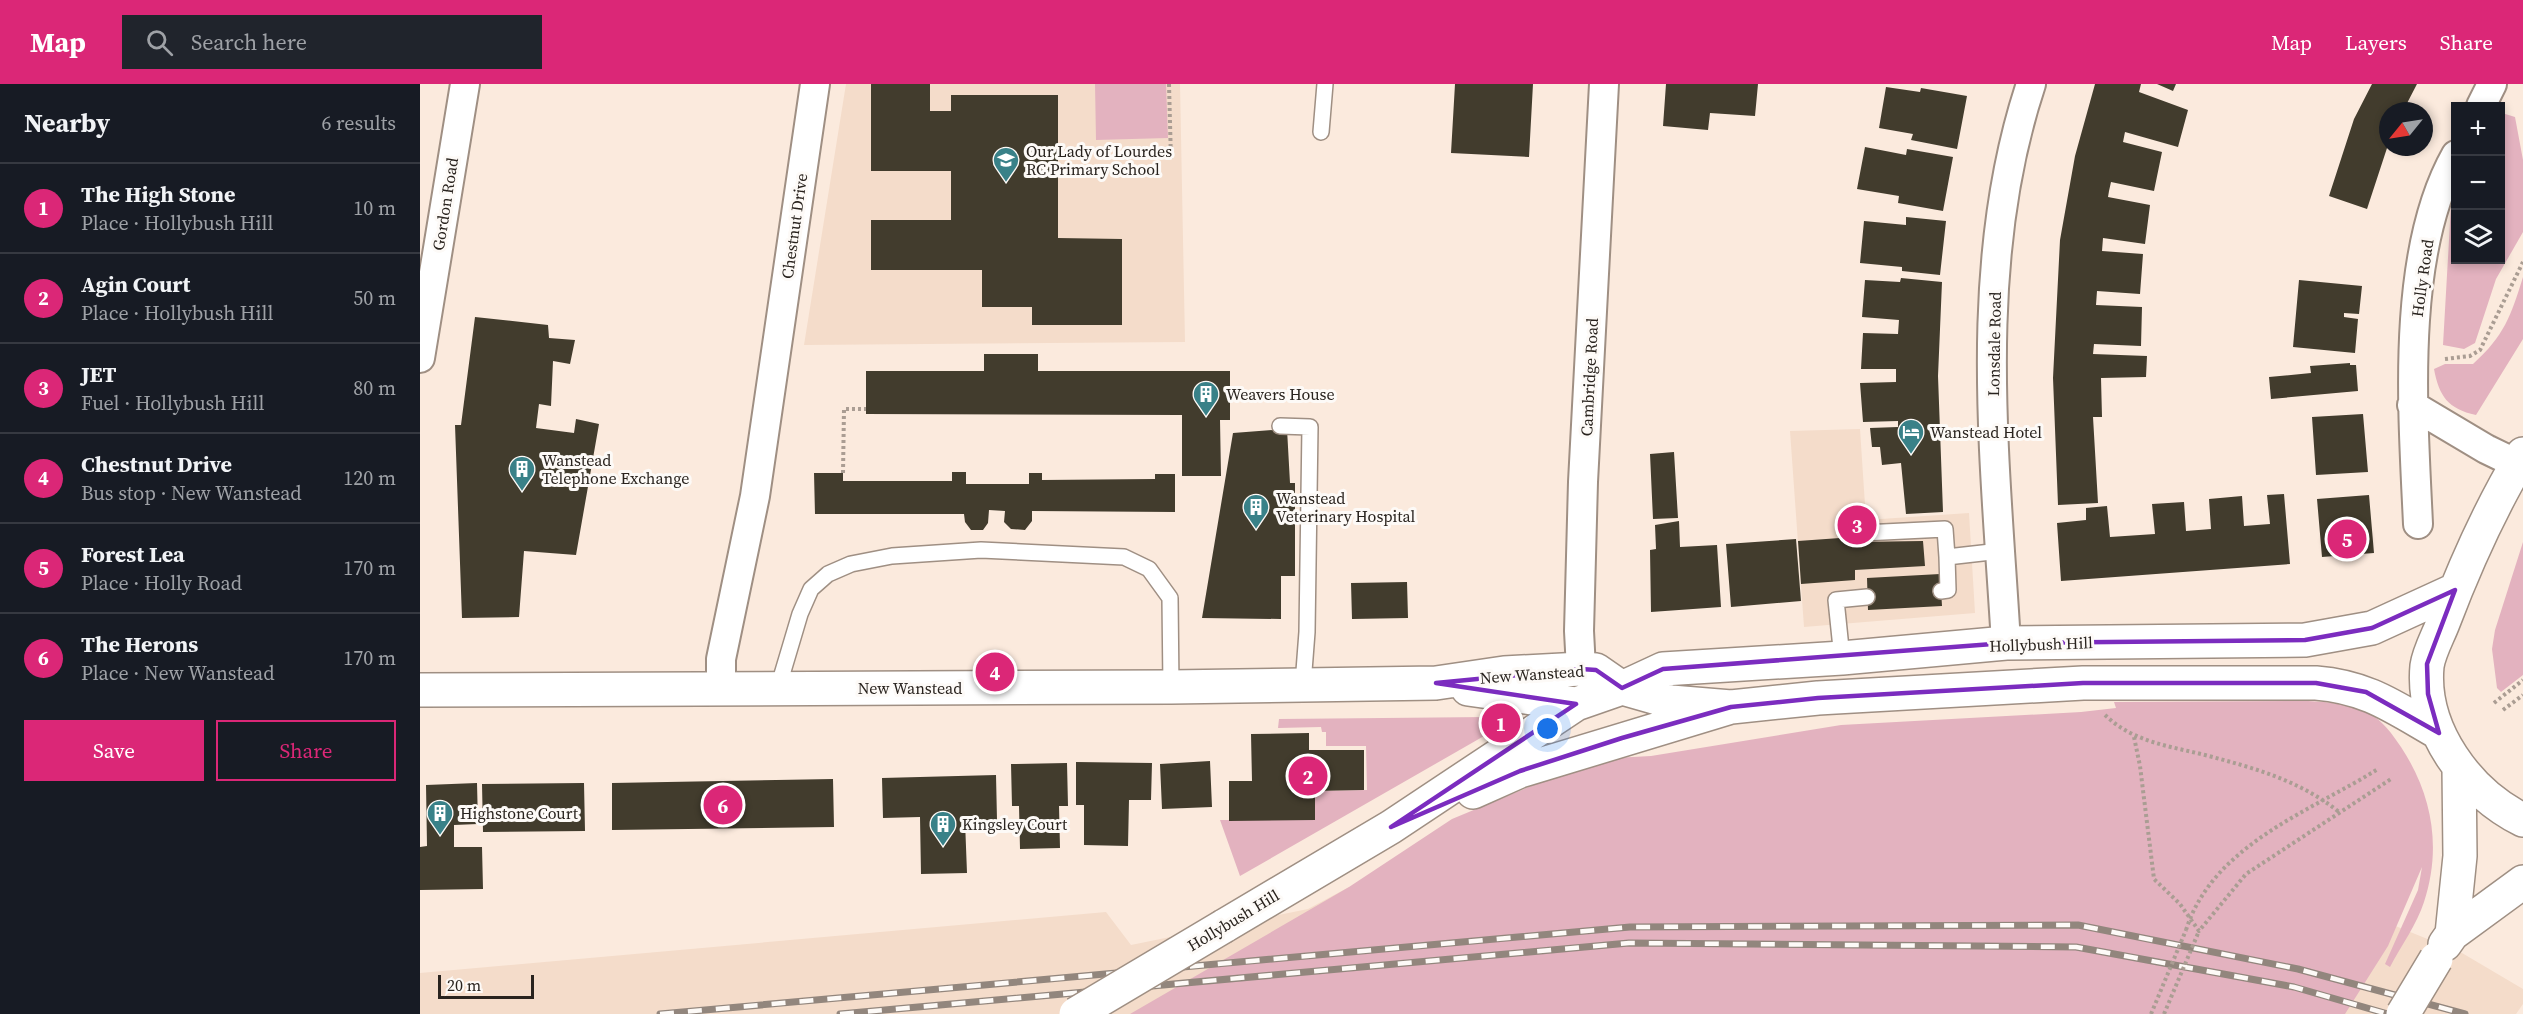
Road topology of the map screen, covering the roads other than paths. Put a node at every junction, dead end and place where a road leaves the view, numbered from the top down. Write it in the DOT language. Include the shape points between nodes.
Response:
graph roads {
  1 [pos="465,84"];
  2 [pos="815,84"];
  3 [pos="1325,84"];
  4 [pos="1604,84"];
  5 [pos="2031,84"];
  6 [pos="2492,84"];
  7 [pos="2483,102"];
  8 [pos="1321,132"];
  9 [pos="2455,156"];
  10 [pos="420,358"];
  11 [pos="2412,405"];
  12 [pos="1280,426"];
  13 [pos="2520,459"];
  14 [pos="2418,524"];
  15 [pos="1863,532"];
  16 [pos="2000,551"];
  17 [pos="1947,557"];
  18 [pos="2456,590"];
  19 [pos="1941,591"];
  20 [pos="1867,597"];
  21 [pos="2006,643"];
  22 [pos="1842,658"];
  23 [pos="1581,669"];
  24 [pos="1436,683"];
  25 [pos="1303,684"];
  26 [pos="720,687"];
  27 [pos="1171,687"];
  28 [pos="778,688"];
  29 [pos="1622,688"];
  30 [pos="420,690"];
  31 [pos="1576,704"];
  32 [pos="1731,707"];
  33 [pos="2439,733"];
  34 [pos="2459,768"];
  35 [pos="2523,820"];
  36 [pos="1391,827"];
  37 [pos="2523,882"];
  38 [pos="2444,946"];
  39 [pos="1076,1014"];
  40 [pos="2403,1014"];
  1 -- 10 [label="street, Gordon Road"];
  2 -- 26 [label="street, Chestnut Drive" via="754,496 721,659"];
  3 -- 8 [label="lane"];
  4 -- 23 [label="street, Cambridge Road" via="1583,482"];
  5 -- 16 [label="street, Lonsdale Road" via="2000,212 1995,273 1992,391"];
  6 -- 7 [label="street"];
  9 -- 11 [label="street, Holly Road" via="2443,177 2421,267 2411,364"];
  11 -- 13 [label="street" via="2486,449"];
  11 -- 14 [label="street, Holly Road"];
  12 -- 25 [label="lane" via="1310,427"];
  13 -- 18 [label="main road"];
  15 -- 17 [label="lane" via="1945,529"];
  16 -- 17 [label="lane"];
  16 -- 21 [label="street, Lonsdale Road"];
  17 -- 19 [label="lane" via="1948,590"];
  18 -- 21 [label="main road, Hollybush Hill" via="2372,628 2305,640"];
  18 -- 33 [label="main road" via="2427,664 2428,694"];
  20 -- 22 [label="lane" via="1836,600"];
  21 -- 22 [label="main road, Hollybush Hill"];
  22 -- 29 [label="main road, Hollybush Hill" via="1663,669"];
  23 -- 24 [label="main road, New Wanstead" via="1504,673"];
  23 -- 29 [label="main road, New Wanstead" via="1596,670"];
  24 -- 25 [label="main road, New Wanstead"];
  24 -- 31 [label="main road, New Wanstead"];
  25 -- 27 [label="main road, New Wanstead"];
  26 -- 28 [label="main road, New Wanstead"];
  26 -- 30 [label="main road, New Wanstead"];
  27 -- 28 [label="main road, New Wanstead"];
  27 -- 28 [label="lane" via="1170,598 1149,569 1124,557 981,550 892,556 851,564 828,574 811,589 800,614"];
  29 -- 31 [label="main road, Hollybush Hill"];
  29 -- 32 [label="main road, Hollybush Hill" via="1671,702"];
  31 -- 36 [label="main road, Hollybush Hill"];
  32 -- 33 [label="main road, Hollybush Hill" via="1818,698 2083,683 2316,683 2366,692"];
  32 -- 36 [label="main road, Hollybush Hill" via="1520,771"];
  33 -- 34 [label="main road"];
  34 -- 35 [label="main road" via="2481,791"];
  34 -- 38 [label="main road" via="2460,856"];
  36 -- 39 [label="main road, Hollybush Hill, bridge"];
  37 -- 38 [label="main road"];
  38 -- 40 [label="main road, bridge"];
}
